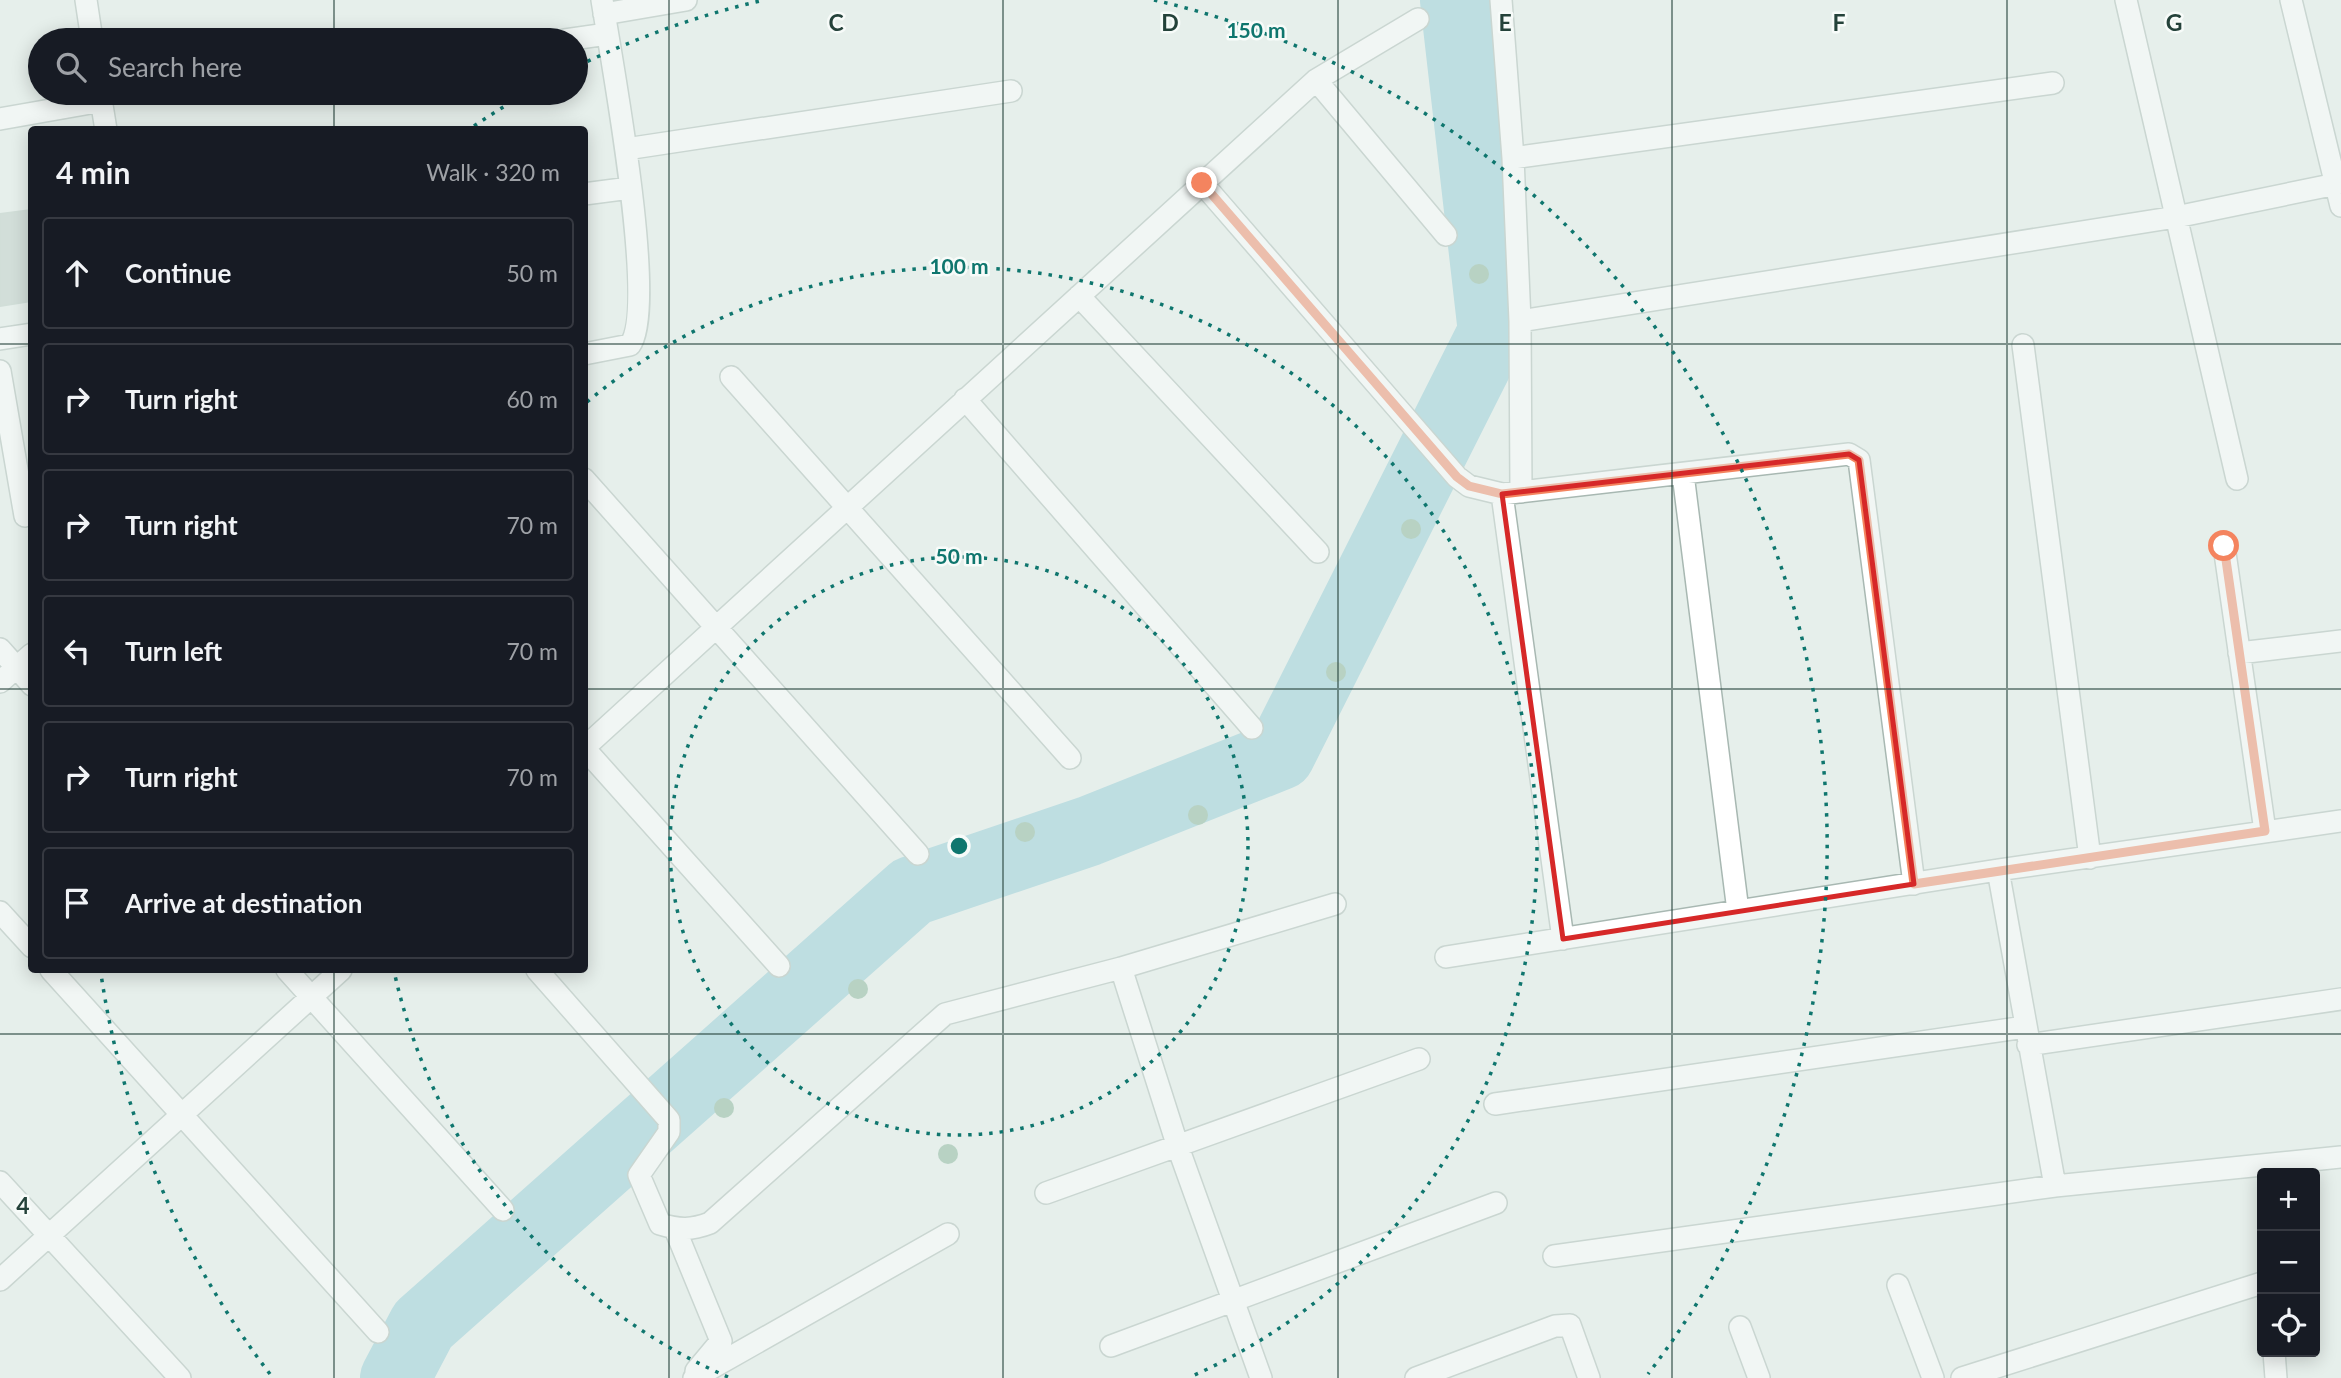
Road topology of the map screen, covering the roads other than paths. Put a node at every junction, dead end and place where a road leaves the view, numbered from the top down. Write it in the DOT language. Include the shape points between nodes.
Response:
graph roads {
  1 [pos="86,0"];
  2 [pos="686,0"];
  3 [pos="1501,0"];
  4 [pos="2126,0"];
  5 [pos="2291,0"];
  6 [pos="604,16"];
  7 [pos="1418,19"];
  8 [pos="90,28"];
  9 [pos="584,28"];
  10 [pos="1316,80"];
  11 [pos="2053,83"];
  12 [pos="1011,90"];
  13 [pos="64,105"];
  14 [pos="102,105"];
  15 [pos="0,119"];
  16 [pos="105,126"];
  17 [pos="626,149"];
  18 [pos="1513,158"];
  19 [pos="1202,183"];
  20 [pos="2339,184"];
  21 [pos="630,188"];
  22 [pos="588,193"];
  23 [pos="2341,206"];
  24 [pos="2176,217"];
  25 [pos="1446,235"];
  26 [pos="1079,296"];
  27 [pos="1520,321"];
  28 [pos="28,335"];
  29 [pos="0,339"];
  30 [pos="2022,345"];
  31 [pos="588,353"];
  32 [pos="0,370"];
  33 [pos="731,377"];
  34 [pos="965,399"];
  35 [pos="1683,474"];
  36 [pos="2237,479"];
  37 [pos="588,485"];
  38 [pos="1511,493"];
  39 [pos="846,509"];
  40 [pos="25,516"];
  41 [pos="2224,546"];
  42 [pos="1318,552"];
  43 [pos="715,628"];
  44 [pos="2341,641"];
  45 [pos="0,649"];
  46 [pos="2239,653"];
  47 [pos="24,661"];
  48 [pos="0,682"];
  49 [pos="1252,728"];
  50 [pos="588,745"];
  51 [pos="588,751"];
  52 [pos="1070,758"];
  53 [pos="2341,821"];
  54 [pos="2265,831"];
  55 [pos="918,854"];
  56 [pos="2090,858"];
  57 [pos="1998,870"];
  58 [pos="1914,884"];
  59 [pos="1335,904"];
  60 [pos="1738,911"];
  61 [pos="0,912"];
  62 [pos="1563,939"];
  63 [pos="28,943"];
  64 [pos="1446,957"];
  65 [pos="779,966"];
  66 [pos="1121,968"];
  67 [pos="54,973"];
  68 [pos="289,973"];
  69 [pos="338,973"];
  70 [pos="540,973"];
  71 [pos="311,996"];
  72 [pos="2341,999"];
  73 [pos="2026,1036"];
  74 [pos="1419,1059"];
  75 [pos="1495,1104"];
  76 [pos="180,1113"];
  77 [pos="1178,1147"];
  78 [pos="2341,1157"];
  79 [pos="2276,1168"];
  80 [pos="2257,1170"];
  81 [pos="0,1182"];
  82 [pos="2055,1185"];
  83 [pos="1046,1193"];
  84 [pos="1496,1203"];
  85 [pos="503,1210"];
  86 [pos="668,1226"];
  87 [pos="48,1234"];
  88 [pos="948,1234"];
  89 [pos="1555,1256"];
  90 [pos="0,1280"];
  91 [pos="2257,1285"];
  92 [pos="1898,1286"];
  93 [pos="1233,1301"];
  94 [pos="1740,1327"];
  95 [pos="378,1332"];
  96 [pos="1111,1346"];
  97 [pos="2274,1357"];
  98 [pos="180,1378"];
  99 [pos="692,1378"];
  100 [pos="1261,1378"];
  101 [pos="1416,1378"];
  102 [pos="1589,1378"];
  103 [pos="1759,1378"];
  104 [pos="1933,1378"];
  105 [pos="1962,1378"];
  106 [pos="2276,1378"];
  1 -- 8 [label="street"];
  2 -- 6 [label="street"];
  3 -- 18 [label="street"];
  4 -- 24 [label="street"];
  5 -- 20 [label="street"];
  6 -- 9 [label="street"];
  6 -- 17 [label="street"];
  7 -- 10 [label="street"];
  10 -- 19 [label="street"];
  10 -- 25 [label="street"];
  11 -- 18 [label="street"];
  12 -- 17 [label="street"];
  13 -- 15 [label="street"];
  14 -- 16 [label="street"];
  17 -- 21 [label="street"];
  18 -- 27 [label="street"];
  19 -- 26 [label="street"];
  19 -- 38 [label="street" via="1457,477 1469,486"];
  20 -- 23 [label="street"];
  20 -- 24 [label="street"];
  21 -- 22 [label="street"];
  21 -- 31 [label="street" via="640,279 636,332 630,345"];
  24 -- 27 [label="street"];
  24 -- 36 [label="street"];
  26 -- 34 [label="street"];
  26 -- 42 [label="street"];
  27 -- 38 [label="street"];
  28 -- 29 [label="street"];
  30 -- 56 [label="street"];
  32 -- 40 [label="street"];
  33 -- 39 [label="street"];
  34 -- 39 [label="street"];
  34 -- 49 [label="street"];
  35 -- 38 [label="street"];
  35 -- 58 [label="street" via="1849,454 1859,460"];
  35 -- 60 [label="street"];
  37 -- 43 [label="street"];
  38 -- 62 [label="street"];
  39 -- 43 [label="street"];
  39 -- 52 [label="street"];
  41 -- 46 [label="street"];
  43 -- 50 [label="street"];
  43 -- 55 [label="street"];
  44 -- 46 [label="street"];
  45 -- 47 [label="street"];
  46 -- 54 [label="street"];
  47 -- 48 [label="street"];
  51 -- 65 [label="street"];
  53 -- 54 [label="street"];
  54 -- 56 [label="street"];
  56 -- 57 [label="street"];
  57 -- 58 [label="street"];
  57 -- 73 [label="street"];
  58 -- 60 [label="street"];
  59 -- 66 [label="street"];
  60 -- 62 [label="street"];
  61 -- 63 [label="street"];
  62 -- 64 [label="street"];
  66 -- 77 [label="street"];
  66 -- 86 [label="street" via="945,1014 710,1223 695,1228"];
  67 -- 76 [label="street"];
  68 -- 71 [label="street"];
  69 -- 71 [label="street"];
  70 -- 86 [label="street" via="669,1120 669,1132 639,1175"];
  71 -- 76 [label="street"];
  71 -- 85 [label="street"];
  72 -- 73 [label="street"];
  73 -- 75 [label="street"];
  73 -- 82 [label="street"];
  74 -- 77 [label="street"];
  76 -- 87 [label="street"];
  76 -- 95 [label="street"];
  77 -- 83 [label="street"];
  77 -- 93 [label="street"];
  78 -- 79 [label="street"];
  80 -- 82 [label="street"];
  81 -- 87 [label="street"];
  82 -- 89 [label="street"];
  84 -- 93 [label="street"];
  86 -- 99 [label="street" via="720,1341"];
  87 -- 90 [label="street"];
  87 -- 98 [label="street"];
  88 -- 99 [label="street"];
  91 -- 105 [label="street"];
  92 -- 104 [label="street"];
  93 -- 96 [label="street"];
  93 -- 100 [label="street"];
  94 -- 103 [label="street"];
  97 -- 106 [label="street"];
  101 -- 102 [label="street" via="1555,1326 1570,1325"];
}
